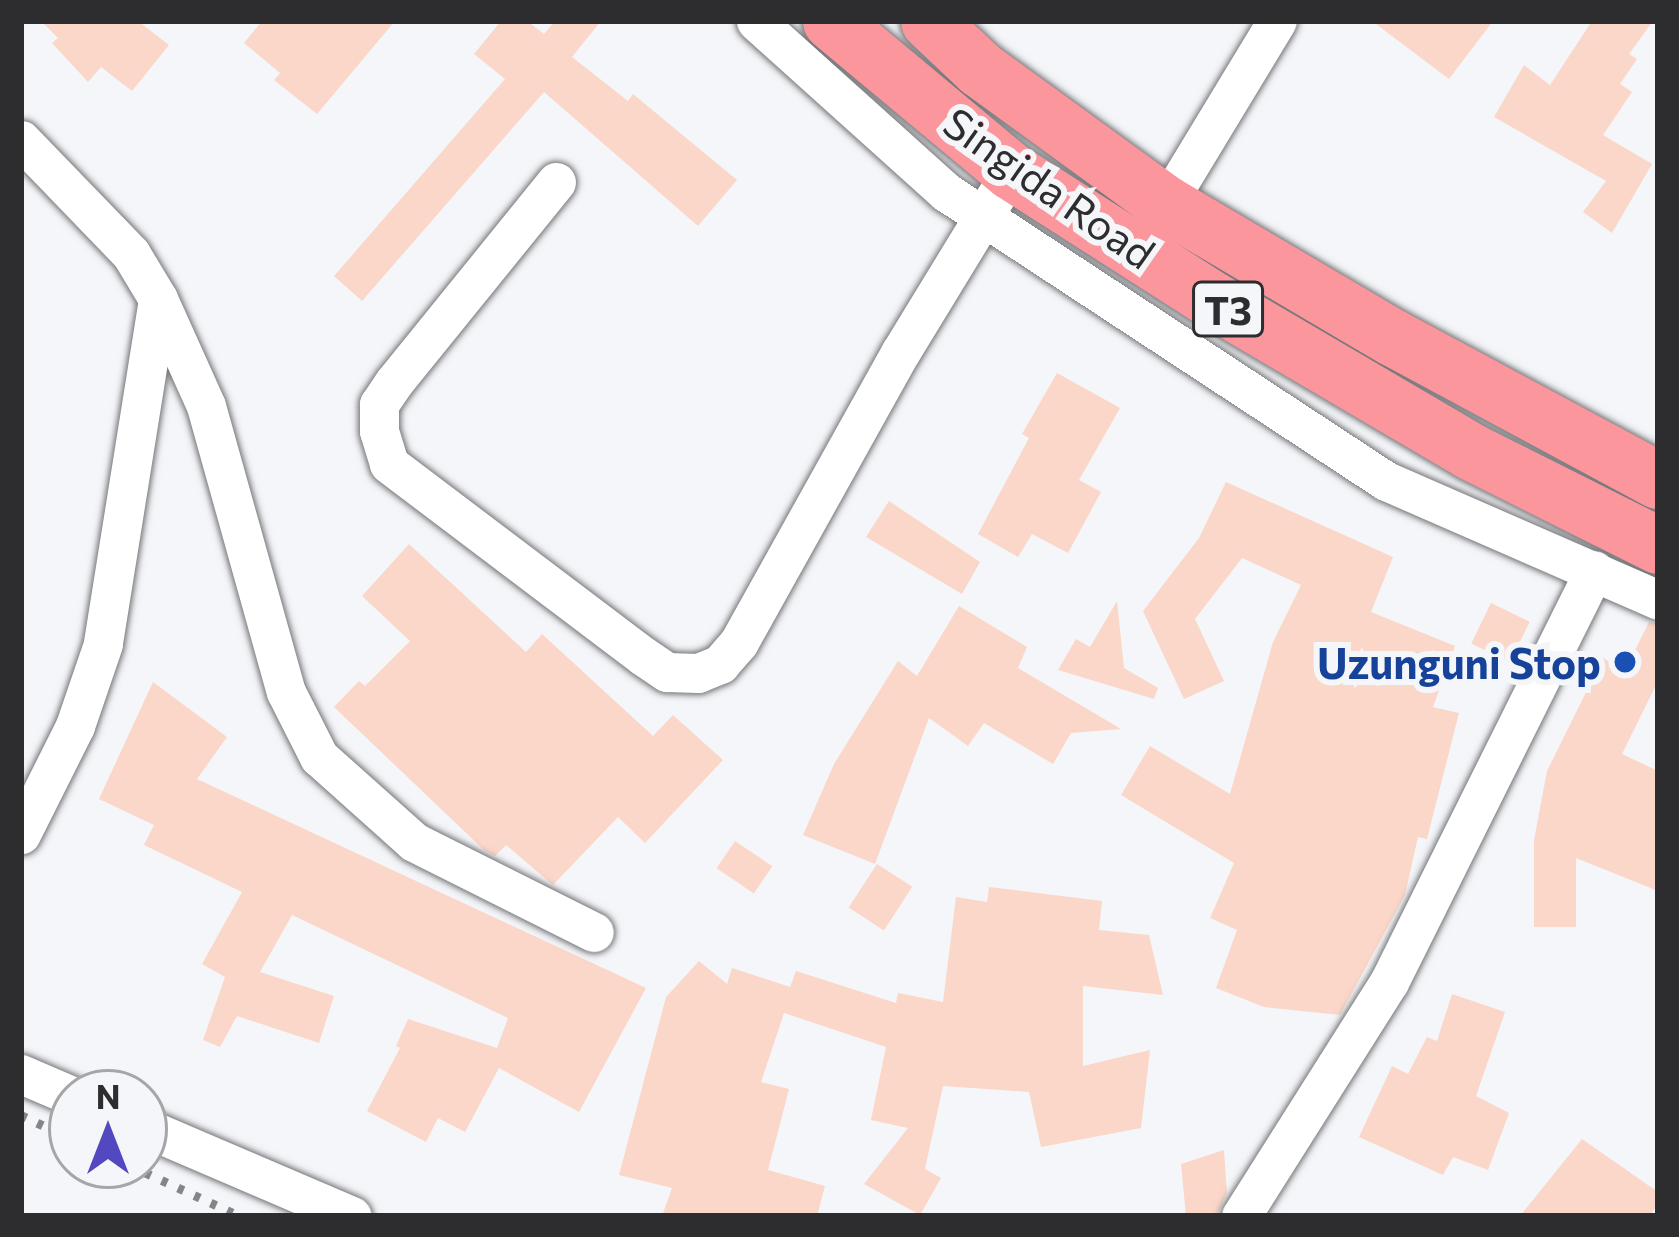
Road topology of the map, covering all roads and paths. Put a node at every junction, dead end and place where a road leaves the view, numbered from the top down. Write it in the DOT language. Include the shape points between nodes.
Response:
graph roads {
  1 [pos="756,21"];
  2 [pos="831,21"];
  3 [pos="928,21"];
  4 [pos="1277,21"];
  5 [pos="21,140"];
  6 [pos="556,182"];
  7 [pos="997,194"];
  8 [pos="1166,204"];
  9 [pos="158,299"];
  10 [pos="1658,480"];
  11 [pos="1658,545"];
  12 [pos="1594,570"];
  13 [pos="1658,600"];
  14 [pos="21,834"];
  15 [pos="594,932"];
  16 [pos="168,1137"];
  17 [pos="352,1216"];
  18 [pos="1241,1216"];
  1 -- 7 [label="street" via="946,192"];
  2 -- 7 [label="highway, Singida Road / T3"];
  3 -- 8 [label="highway, Singida Road / T3"];
  4 -- 8 [label="street"];
  5 -- 9 [label="street" via="131,254"];
  6 -- 7 [label="street" via="394,382 379,404 379,431 389,464 667,672 698,673 720,664 739,642"];
  7 -- 11 [label="highway, Singida Road / T3" via="1213,300 1472,452"];
  7 -- 12 [label="street" via="1386,481"];
  8 -- 10 [label="highway, Singida Road / T3"];
  9 -- 14 [label="street" via="103,644 75,726"];
  9 -- 15 [label="street" via="206,406 286,692 319,758 414,842"];
  12 -- 13 [label="street"];
  12 -- 18 [label="street" via="1389,982"];
  16 -- 17 [label="street"];
}
